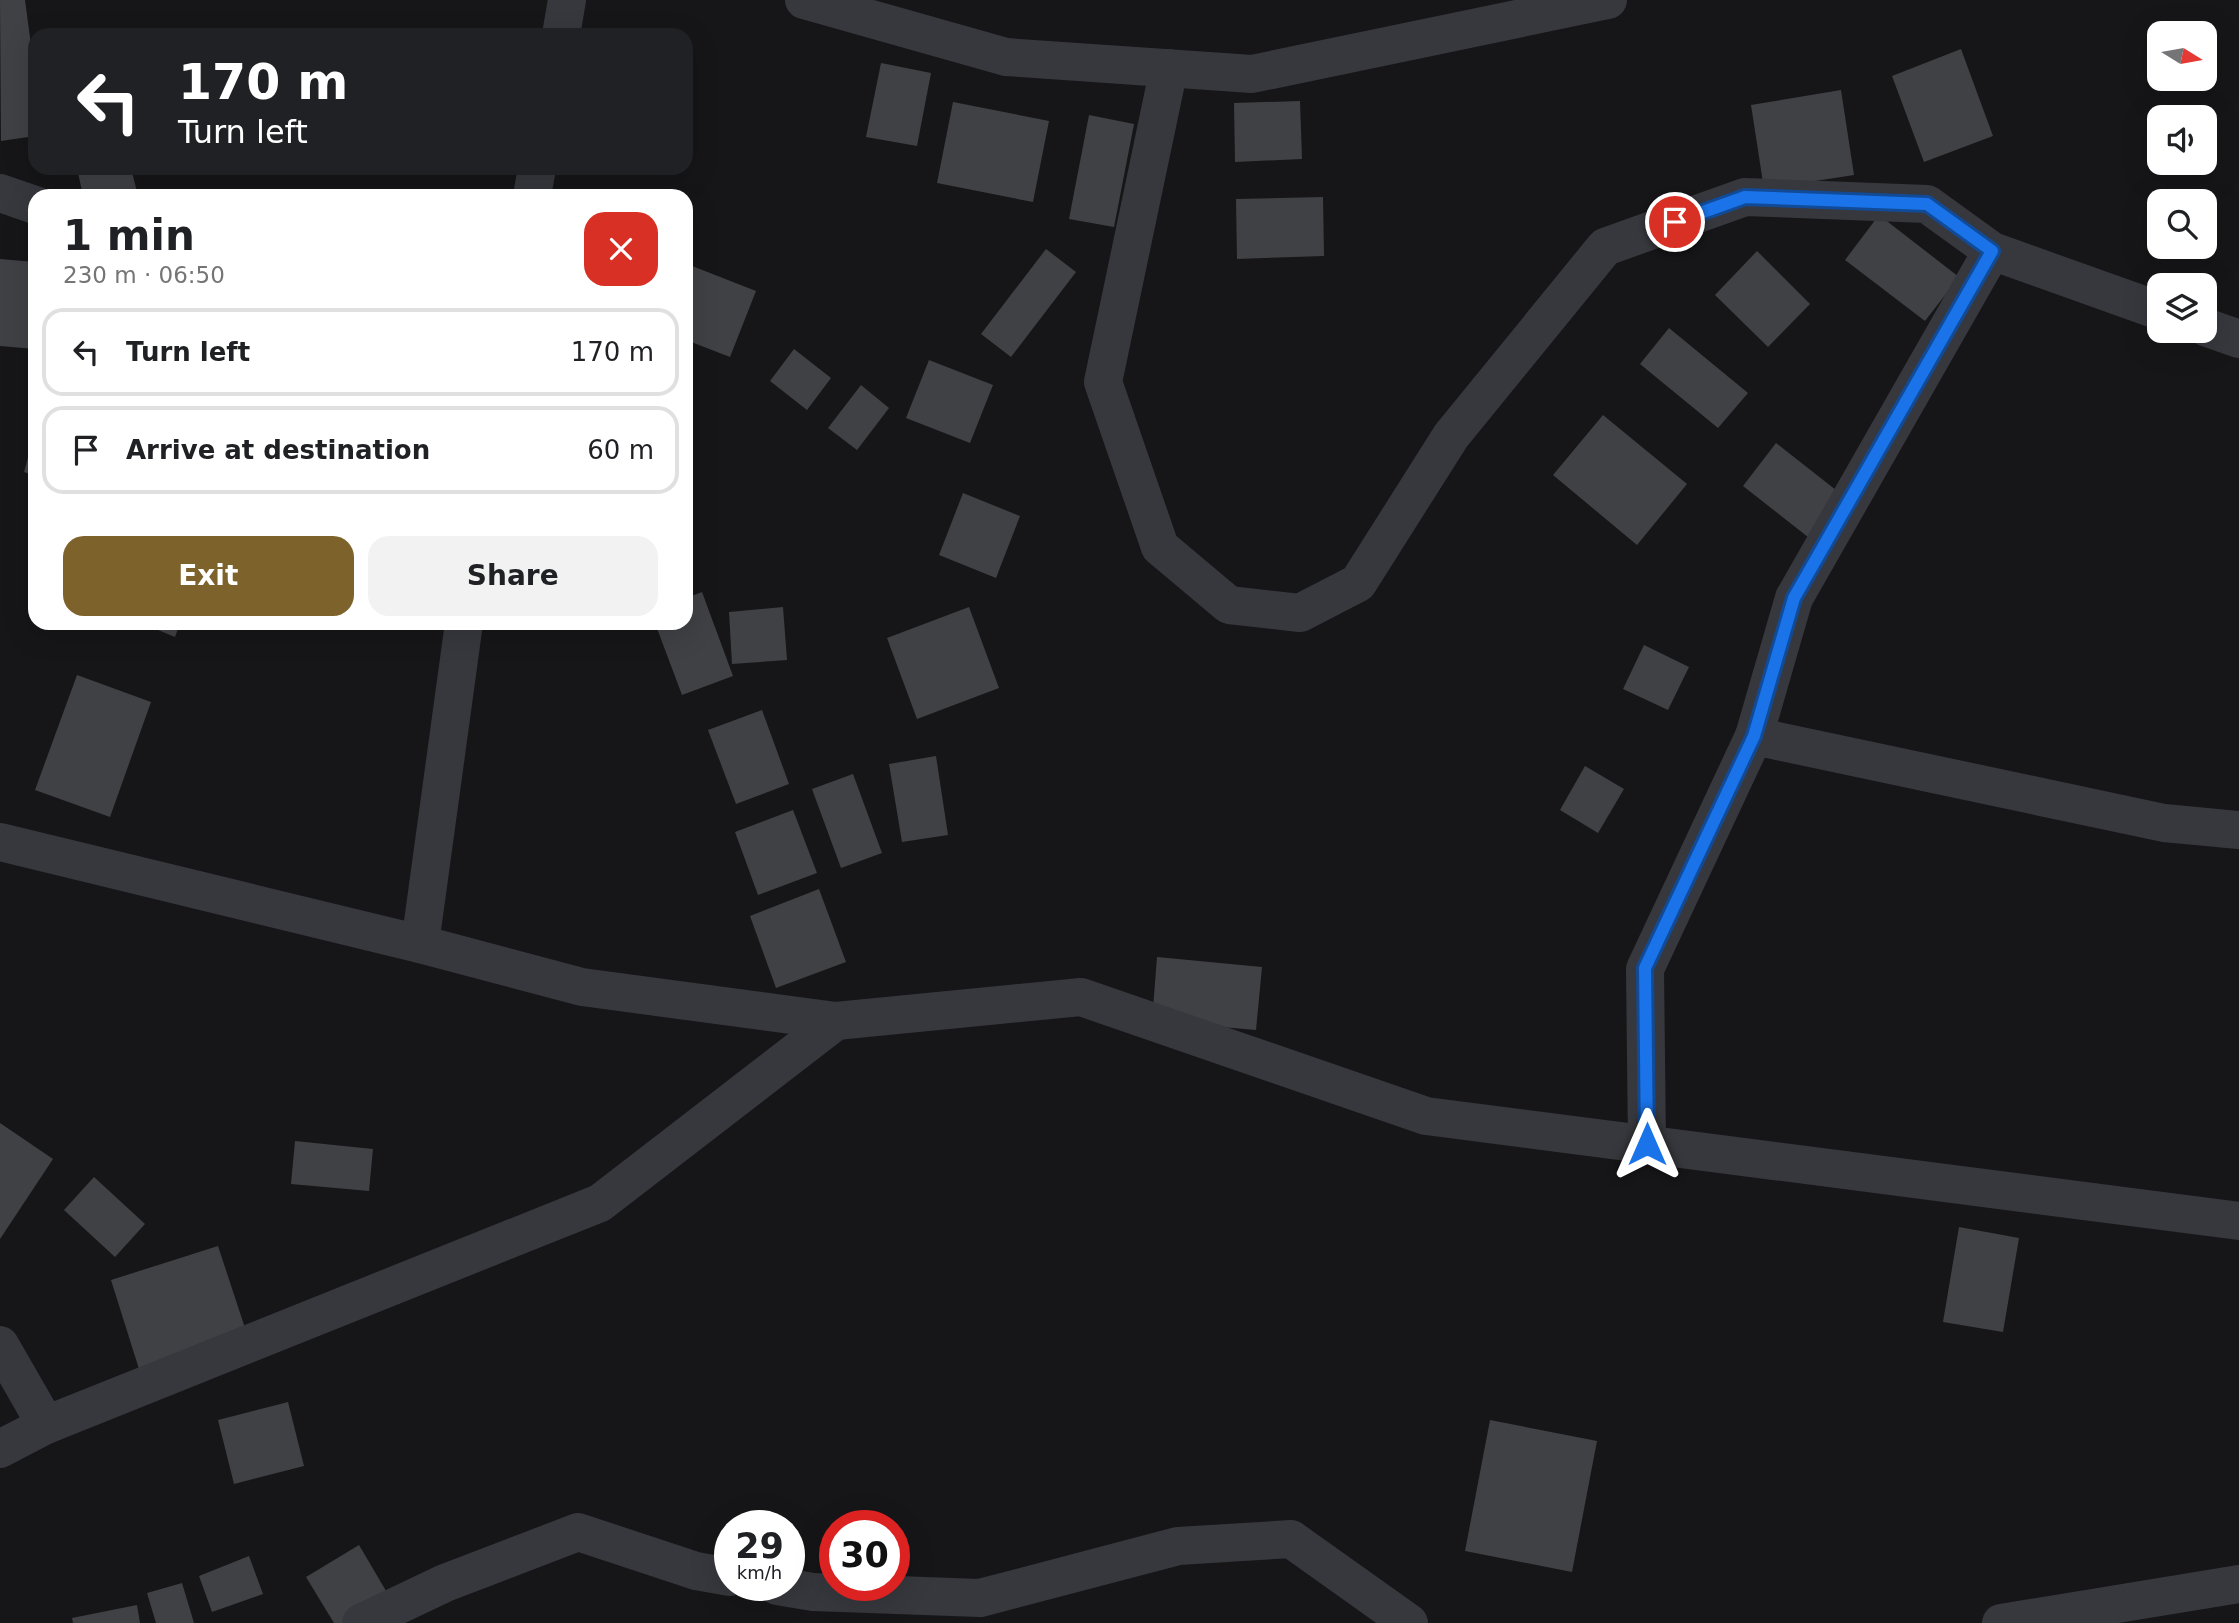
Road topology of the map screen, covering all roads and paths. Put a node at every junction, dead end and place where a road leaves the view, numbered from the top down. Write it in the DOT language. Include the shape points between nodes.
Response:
graph roads {
  1 [pos="567,0"];
  2 [pos="804,0"];
  3 [pos="1608,0"];
  4 [pos="562,28"];
  5 [pos="1169,68"];
  6 [pos="0,193"];
  7 [pos="28,203"];
  8 [pos="1992,251"];
  9 [pos="2147,306"];
  10 [pos="2217,331"];
  11 [pos="2239,339"];
  12 [pos="463,630"];
  13 [pos="1754,736"];
  14 [pos="2239,830"];
  15 [pos="0,842"];
  16 [pos="420,944"];
  17 [pos="836,1021"];
  18 [pos="1647,1144"];
  19 [pos="2239,1221"];
  20 [pos="0,1345"];
  21 [pos="46,1425"];
  22 [pos="0,1449"];
  23 [pos="714,1574"];
  24 [pos="2239,1584"];
  25 [pos="805,1591"];
  26 [pos="361,1623"];
  27 [pos="1409,1623"];
  28 [pos="2001,1623"];
  1 -- 4 [label="street"];
  2 -- 5 [label="street" via="1006,57"];
  3 -- 5 [label="street" via="1252,74"];
  5 -- 8 [label="street" via="1103,382 1160,547 1229,605 1300,613 1359,583 1451,436 1605,247 1745,197 1927,204"];
  6 -- 7 [label="street"];
  8 -- 9 [label="street"];
  8 -- 13 [label="street" via="1794,598"];
  10 -- 11 [label="street"];
  12 -- 16 [label="street"];
  13 -- 14 [label="street" via="2164,823"];
  13 -- 18 [label="street" via="1645,968"];
  15 -- 16 [label="street"];
  16 -- 17 [label="street" via="582,987"];
  17 -- 18 [label="street" via="1081,997 1426,1116"];
  17 -- 21 [label="street" via="600,1203"];
  18 -- 19 [label="street"];
  20 -- 21 [label="street"];
  21 -- 22 [label="street"];
  23 -- 26 [label="street" via="578,1532 445,1583"];
  24 -- 28 [label="street"];
  25 -- 27 [label="street" via="980,1598 1178,1546 1291,1539"];
}
